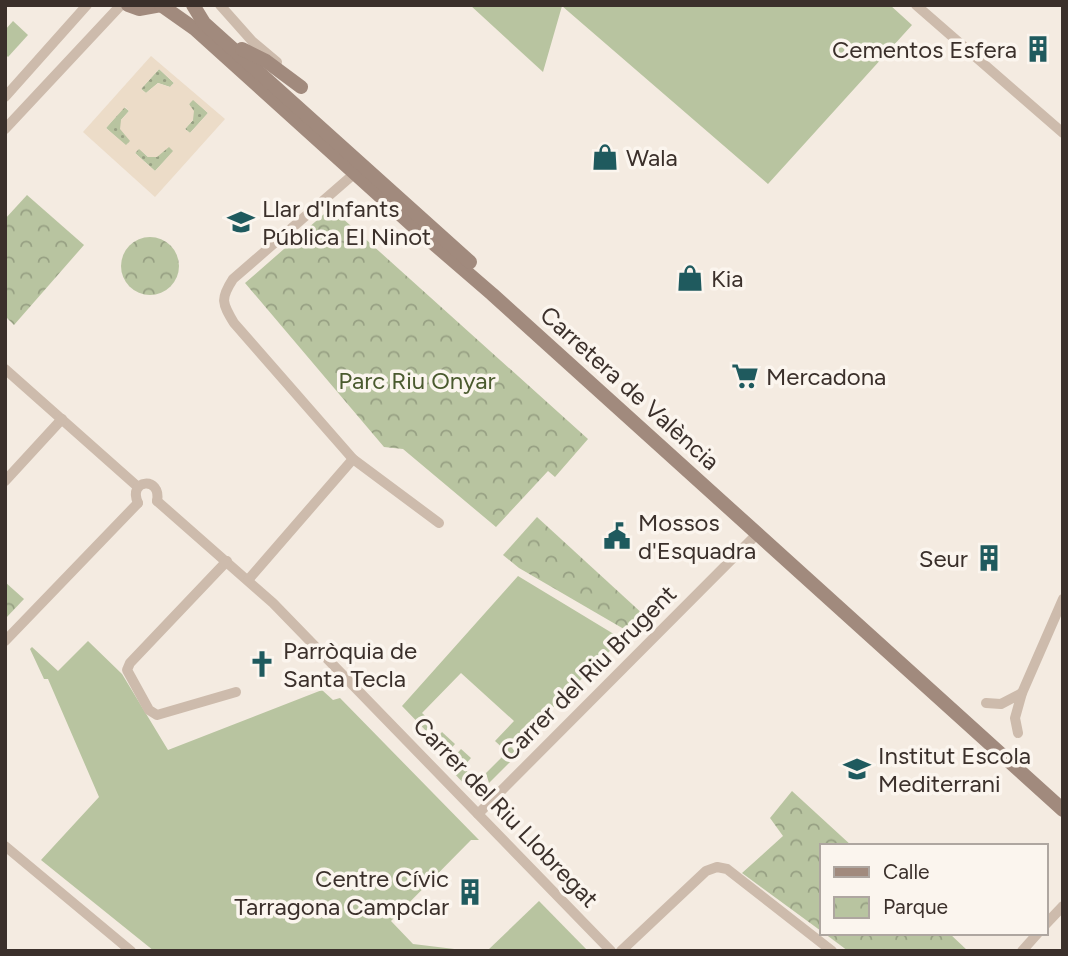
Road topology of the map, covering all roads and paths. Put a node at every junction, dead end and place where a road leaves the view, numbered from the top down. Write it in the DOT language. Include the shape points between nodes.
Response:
graph roads {
  1 [pos="87,5"];
  2 [pos="121,5"];
  3 [pos="128,5"];
  4 [pos="161,5"];
  5 [pos="193,5"];
  6 [pos="220,5"];
  7 [pos="916,5"];
  8 [pos="231,47"];
  9 [pos="301,87"];
  10 [pos="5,97"];
  11 [pos="5,129"];
  12 [pos="1063,134"];
  13 [pos="355,173"];
  14 [pos="5,369"];
  15 [pos="62,419"];
  16 [pos="353,459"];
  17 [pos="5,481"];
  18 [pos="138,487"];
  19 [pos="157,501"];
  20 [pos="138,503"];
  21 [pos="439,523"];
  22 [pos="757,534"];
  23 [pos="227,561"];
  24 [pos="248,580"];
  25 [pos="1063,600"];
  26 [pos="5,641"];
  27 [pos="236,692"];
  28 [pos="1022,692"];
  29 [pos="986,703"];
  30 [pos="1018,733"];
  31 [pos="1063,798"];
  32 [pos="1063,810"];
  33 [pos="478,814"];
  34 [pos="5,846"];
  35 [pos="1063,905"];
  36 [pos="1047,923"];
  37 [pos="1036,935"];
  38 [pos="131,951"];
  39 [pos="611,951"];
  40 [pos="621,951"];
  41 [pos="832,951"];
  42 [pos="1022,951"];
  1 -- 10 [label="street"];
  2 -- 11 [label="street"];
  3 -- 4 [label="main road" via="139,9"];
  4 -- 13 [label="main road, Carretera de València" via="195,29"];
  5 -- 8 [label="main road, Carretera de València" via="204,23"];
  6 -- 9 [label="street"];
  7 -- 12 [label="street"];
  8 -- 9 [label="main road" via="266,61"];
  8 -- 31 [label="main road, Carretera de València"];
  13 -- 16 [label="street" via="233,279 223,297 234,323"];
  13 -- 22 [label="main road, Carretera de València"];
  14 -- 15 [label="street"];
  15 -- 17 [label="street"];
  15 -- 18 [label="street"];
  16 -- 21 [label="street"];
  16 -- 24 [label="street"];
  18 -- 19 [label="street" via="156,488"];
  18 -- 20 [label="street"];
  19 -- 20 [label="street" via="148,507"];
  19 -- 23 [label="street, Carrer del Riu Llobregat"];
  20 -- 26 [label="street"];
  22 -- 32 [label="main road, Carretera de València"];
  22 -- 33 [label="street, Carrer del Riu Brugent"];
  23 -- 24 [label="street, Carrer del Riu Llobregat"];
  23 -- 27 [label="street" via="127,670 149,710 157,715"];
  24 -- 33 [label="street, Carrer del Riu Llobregat"];
  25 -- 28 [label="street"];
  28 -- 29 [label="street" via="1001,704"];
  28 -- 30 [label="street" via="1015,719"];
  33 -- 39 [label="street, Carrer del Riu Llobregat"];
  34 -- 38 [label="street"];
  35 -- 36 [label="street"];
  37 -- 42 [label="street"];
  40 -- 41 [label="street" via="706,871 717,867 727,869"];
}
